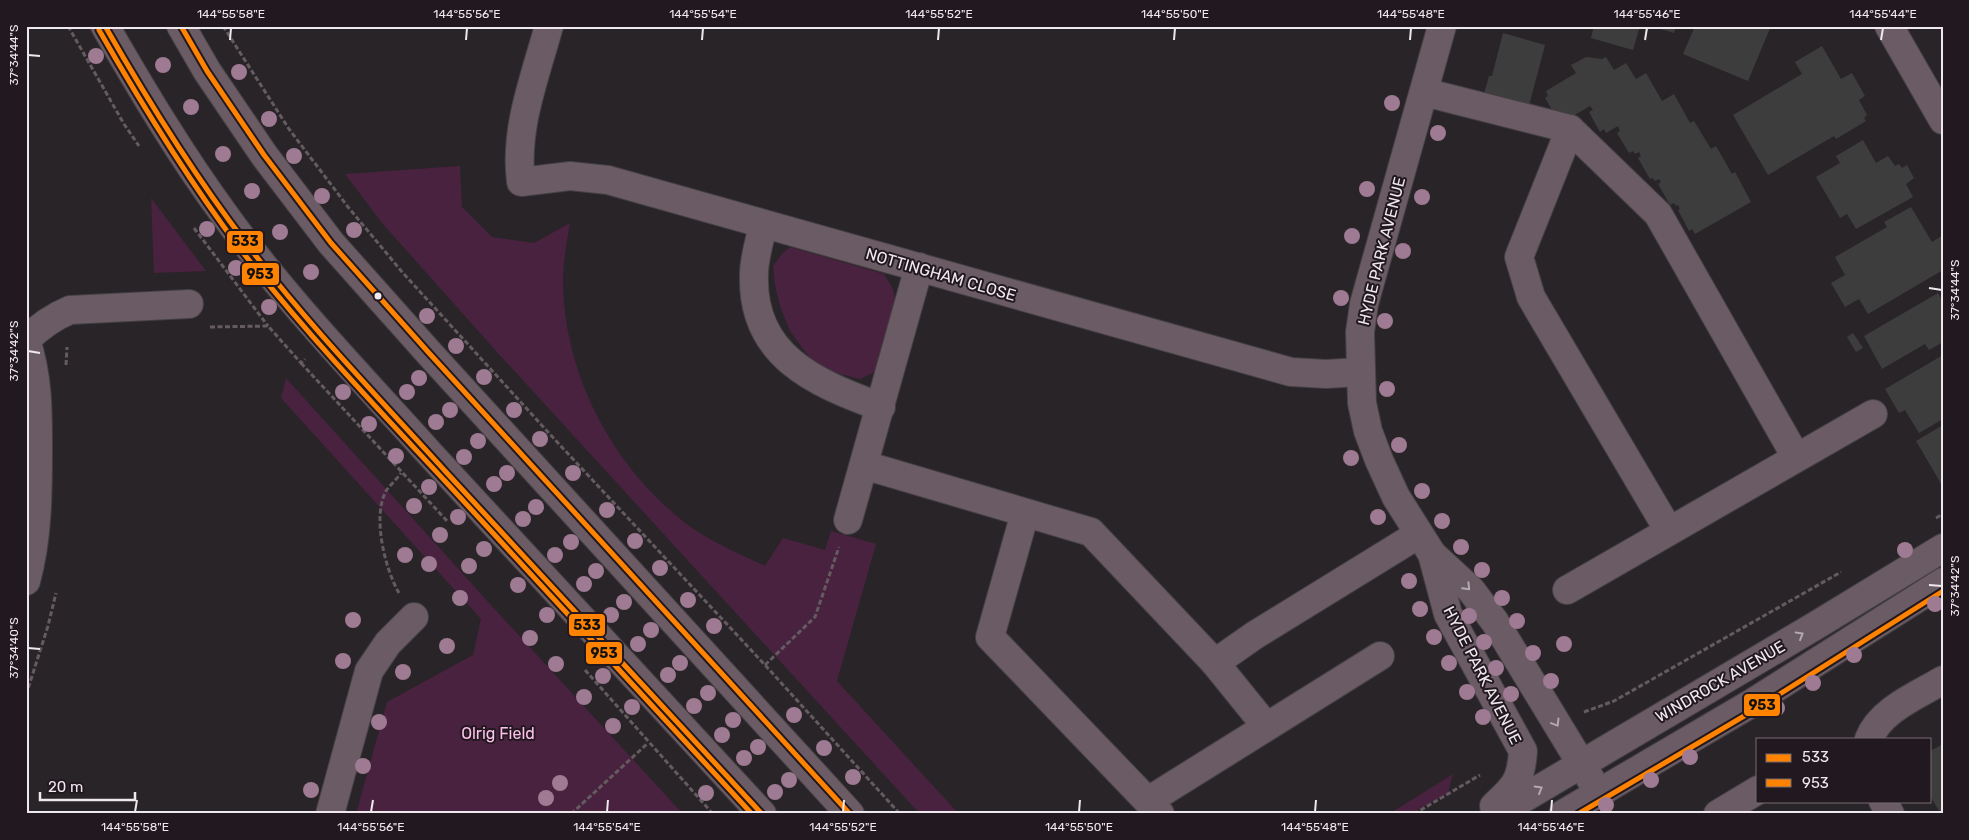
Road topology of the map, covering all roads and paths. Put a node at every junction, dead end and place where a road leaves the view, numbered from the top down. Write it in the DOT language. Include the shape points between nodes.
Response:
graph roads {
  1 [pos="105,26"];
  2 [pos="181,26"];
  3 [pos="223,26"];
  4 [pos="549,26"];
  5 [pos="1442,26"];
  6 [pos="1889,26"];
  7 [pos="1424,92"];
  8 [pos="1943,120"];
  9 [pos="1570,129"];
  10 [pos="763,225"];
  11 [pos="919,267"];
  12 [pos="189,304"];
  13 [pos="204,327"];
  14 [pos="26,340"];
  15 [pos="328,341"];
  16 [pos="70,342"];
  17 [pos="301,363"];
  18 [pos="66,371"];
  19 [pos="1360,372"];
  20 [pos="881,407"];
  21 [pos="1873,414"];
  22 [pos="1796,457"];
  23 [pos="864,465"];
  24 [pos="401,473"];
  25 [pos="1025,513"];
  26 [pos="1943,514"];
  27 [pos="1934,519"];
  28 [pos="848,520"];
  29 [pos="454,529"];
  30 [pos="1668,531"];
  31 [pos="1426,544"];
  32 [pos="1943,548"];
  33 [pos="1848,568"];
  34 [pos="26,581"];
  35 [pos="1943,582"];
  36 [pos="56,590"];
  37 [pos="1567,590"];
  38 [pos="414,617"];
  39 [pos="1380,656"];
  40 [pos="1215,663"];
  41 [pos="766,664"];
  42 [pos="584,670"];
  43 [pos="1943,680"];
  44 [pos="26,695"];
  45 [pos="1266,726"];
  46 [pos="1559,729"];
  47 [pos="1869,738"];
  48 [pos="648,742"];
  49 [pos="1523,751"];
  50 [pos="1582,764"];
  51 [pos="1756,791"];
  52 [pos="1600,793"];
  53 [pos="1884,802"];
  54 [pos="1154,807"];
  55 [pos="330,814"];
  56 [pos="571,814"];
  57 [pos="713,814"];
  58 [pos="762,814"];
  59 [pos="850,814"];
  60 [pos="900,814"];
  61 [pos="1414,814"];
  62 [pos="1486,814"];
  63 [pos="1497,814"];
  64 [pos="1563,814"];
  65 [pos="1718,814"];
  66 [pos="1890,814"];
  1 -- 15 [label="street" via="137,82 223,214"];
  2 -- 59 [label="street" via="264,155 332,243"];
  3 -- 41 [label="path" via="290,129 348,207 403,273"];
  4 -- 10 [label="street, NOTTINGHAM CLOSE" via="521,136 518,160 521,182 570,176 608,180"];
  5 -- 7 [label="street, HYDE PARK AVENUE"];
  6 -- 8 [label="street"];
  7 -- 9 [label="street"];
  7 -- 19 [label="street, HYDE PARK AVENUE" via="1364,304"];
  9 -- 22 [label="street" via="1658,214"];
  9 -- 30 [label="street" via="1519,257 1531,296"];
  10 -- 11 [label="street, NOTTINGHAM CLOSE"];
  10 -- 20 [label="street" via="754,273 756,306 766,332 788,360 812,378"];
  11 -- 19 [label="street, NOTTINGHAM CLOSE" via="1292,372"];
  11 -- 20 [label="street"];
  12 -- 14 [label="street" via="70,310 52,318"];
  13 -- 17 [label="path" via="268,326"];
  14 -- 34 [label="street" via="37,383 38,492 36,526"];
  15 -- 17 [label="path"];
  15 -- 58 [label="street"];
  16 -- 18 [label="path" via="65,358"];
  17 -- 24 [label="path"];
  19 -- 31 [label="street, HYDE PARK AVENUE" via="1368,431 1379,460 1396,496"];
  20 -- 23 [label="street"];
  21 -- 22 [label="street"];
  22 -- 30 [label="street"];
  23 -- 25 [label="street"];
  23 -- 28 [label="street"];
  24 -- 29 [label="path"];
  24 -- 38 [label="path" via="386,492 380,528 390,577"];
  25 -- 40 [label="street" via="1090,532"];
  25 -- 54 [label="street" via="990,637"];
  26 -- 27 [label="path"];
  28 -- 41 [label="path" via="815,617"];
  30 -- 37 [label="street"];
  31 -- 40 [label="street" via="1255,635"];
  31 -- 46 [label="street, HYDE PARK AVENUE, one-way" via="1471,590 1495,622"];
  31 -- 49 [label="street, HYDE PARK AVENUE" via="1448,614"];
  50 -- 32 [label="street, WINDROCK AVENUE, one-way"];
  33 -- 46 [label="path" via="1614,702 1584,712"];
  35 -- 52 [label="street, WINDROCK AVENUE" via="1752,703"];
  36 -- 44 [label="path"];
  38 -- 55 [label="street" via="388,643 368,671"];
  39 -- 45 [label="street"];
  40 -- 45 [label="street"];
  41 -- 60 [label="path"];
  42 -- 48 [label="path"];
  43 -- 47 [label="street" via="1882,719"];
  45 -- 54 [label="street"];
  46 -- 50 [label="street, HYDE PARK AVENUE"];
  48 -- 56 [label="path"];
  48 -- 57 [label="path"];
  49 -- 61 [label="path"];
  49 -- 62 [label="street, HYDE PARK AVENUE" via="1518,782"];
  50 -- 52 [label="street, HYDE PARK AVENUE"];
  63 -- 50 [label="street, WINDROCK AVENUE, one-way"];
  51 -- 65 [label="street"];
  52 -- 64 [label="street, WINDROCK AVENUE"];
  53 -- 66 [label="street"];
}
